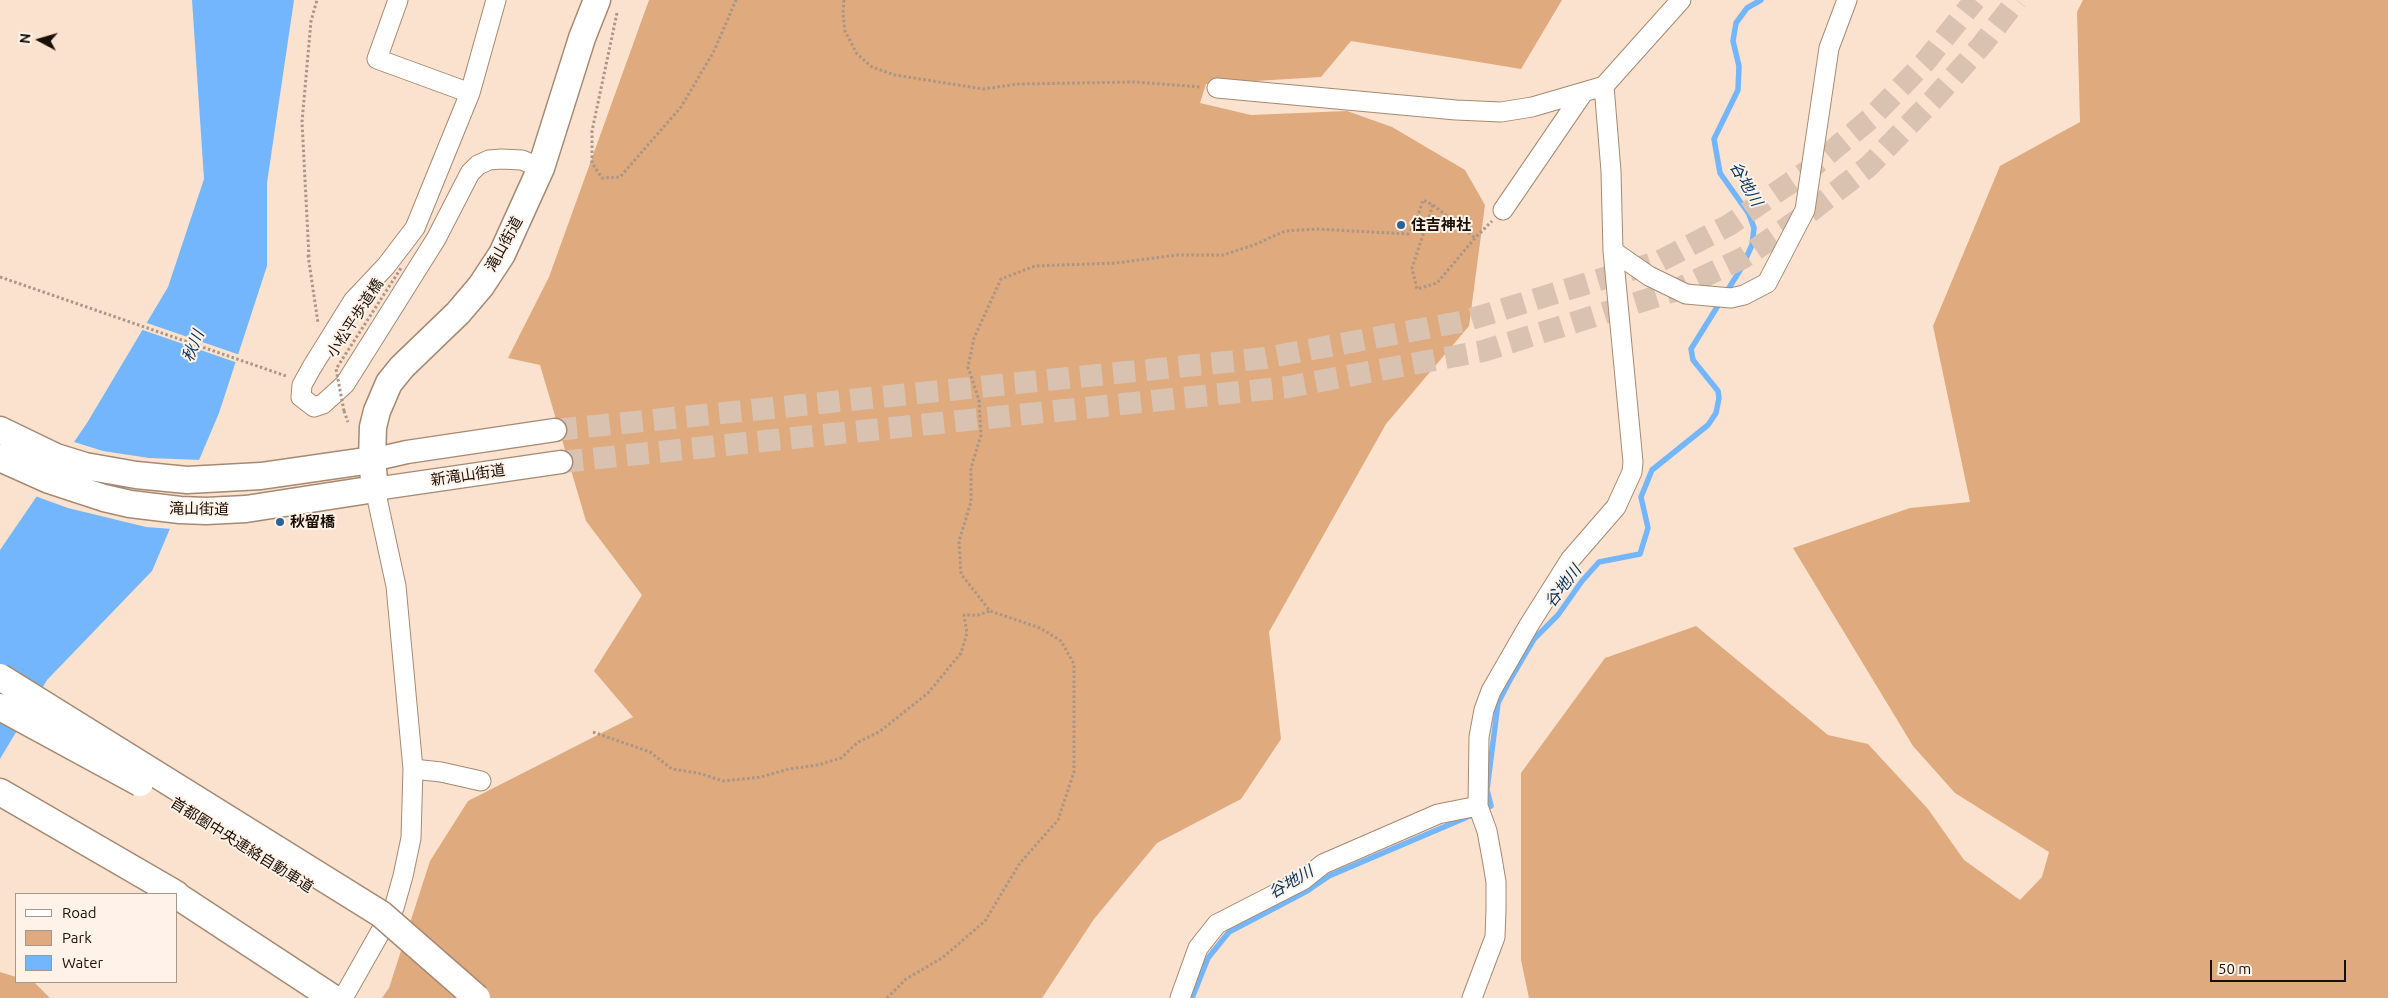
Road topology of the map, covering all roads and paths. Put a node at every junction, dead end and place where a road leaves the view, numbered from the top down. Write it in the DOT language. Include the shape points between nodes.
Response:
graph roads {
  1 [pos="317,0"];
  2 [pos="398,0"];
  3 [pos="496,0"];
  4 [pos="736,0"];
  5 [pos="844,0"];
  6 [pos="1681,0"];
  7 [pos="1847,0"];
  8 [pos="608,3"];
  9 [pos="1604,86"];
  10 [pos="1217,88"];
  11 [pos="1583,93"];
  12 [pos="470,94"];
  13 [pos="540,168"];
  14 [pos="1434,205"];
  15 [pos="1503,210"];
  16 [pos="1475,238"];
  17 [pos="1612,252"];
  18 [pos="401,268"];
  19 [pos="0,276"];
  20 [pos="322,349"];
  21 [pos="281,373"];
  22 [pos="348,422"];
  23 [pos="0,430"];
  24 [pos="555,430"];
  25 [pos="0,458"];
  26 [pos="372,460"];
  27 [pos="561,462"];
  28 [pos="375,489"];
  29 [pos="990,610"];
  30 [pos="0,677"];
  31 [pos="0,707"];
  32 [pos="593,732"];
  33 [pos="413,769"];
  34 [pos="481,781"];
  35 [pos="0,792"];
  36 [pos="1478,806"];
  37 [pos="174,893"];
  38 [pos="178,895"];
  39 [pos="333,998"];
  40 [pos="343,998"];
  41 [pos="476,998"];
  42 [pos="887,998"];
  43 [pos="1180,998"];
  44 [pos="1472,998"];
  1 -- 20 [label="path" via="311,21 302,122 308,256"];
  2 -- 12 [label="street" via="377,59"];
  3 -- 12 [label="street"];
  4 -- 8 [label="path" via="714,51 681,107 620,177 602,178 592,163 592,131"];
  5 -- 10 [label="path" via="845,31 857,54 872,68 895,75 983,89 1018,84 1135,82"];
  6 -- 9 [label="street"];
  7 -- 17 [label="street" via="1829,48 1805,210 1767,283 1744,295 1721,298 1678,292"];
  8 -- 13 [label="highway, 滝山街道" via="582,38"];
  9 -- 11 [label="street"];
  9 -- 17 [label="street" via="1611,171"];
  10 -- 11 [label="street" via="1501,112"];
  11 -- 15 [label="street"];
  12 -- 20 [label="street" via="415,228 353,301"];
  13 -- 20 [label="street" via="522,160 501,159 489,160 470,173 436,239 346,384 331,399 314,406 301,397 302,385"];
  13 -- 26 [label="highway, 滝山街道" via="502,254 481,286 389,384 372,427"];
  14 -- 16 [label="path"];
  14 -- 16 [label="path" via="1412,268 1417,289 1438,283"];
  14 -- 29 [label="path" via="1423,200 1408,234 1317,229 1285,231 1223,255 1177,254 1116,263 1035,266 1001,279 974,338 968,367 979,400 981,436 971,468 971,502 959,541 961,574"];
  15 -- 16 [label="path"];
  17 -- 36 [label="street" via="1632,472 1616,507 1570,560 1491,691 1479,737"];
  18 -- 22 [label="path, 小松平歩道橋, bridge" via="336,369"];
  19 -- 21 [label="path"];
  23 -- 26 [label="highway, 滝山街道" via="56,457 85,466 187,480 261,476"];
  24 -- 26 [label="main road, 新滝山街道"];
  25 -- 28 [label="highway, 滝山街道" via="57,482 130,504 206,512"];
  26 -- 28 [label="highway, 滝山街道"];
  27 -- 28 [label="main road, 新滝山街道"];
  28 -- 33 [label="street" via="396,586"];
  29 -- 32 [label="path" via="978,615 964,615 967,633 961,653 928,693 879,732 858,742 841,758 818,766 723,781 698,773 672,770 650,752"];
  29 -- 42 [label="path" via="1040,628 1060,641 1074,664 1074,772 1058,820 1020,863 985,921 942,958 906,979"];
  30 -- 41 [label="highway, bridge" via="381,914"];
  31 -- 41 [label="highway, 首都圏中央連絡自動車道, bridge" via="218,829 357,917"];
  33 -- 34 [label="street"];
  33 -- 40 [label="street" via="411,838 394,908"];
  35 -- 37 [label="highway"];
  36 -- 43 [label="street" via="1438,814 1323,864 1303,880 1216,924 1198,948"];
  36 -- 44 [label="street" via="1489,840 1496,882 1496,909 1494,937"];
  38 -- 39 [label="highway"];
}
